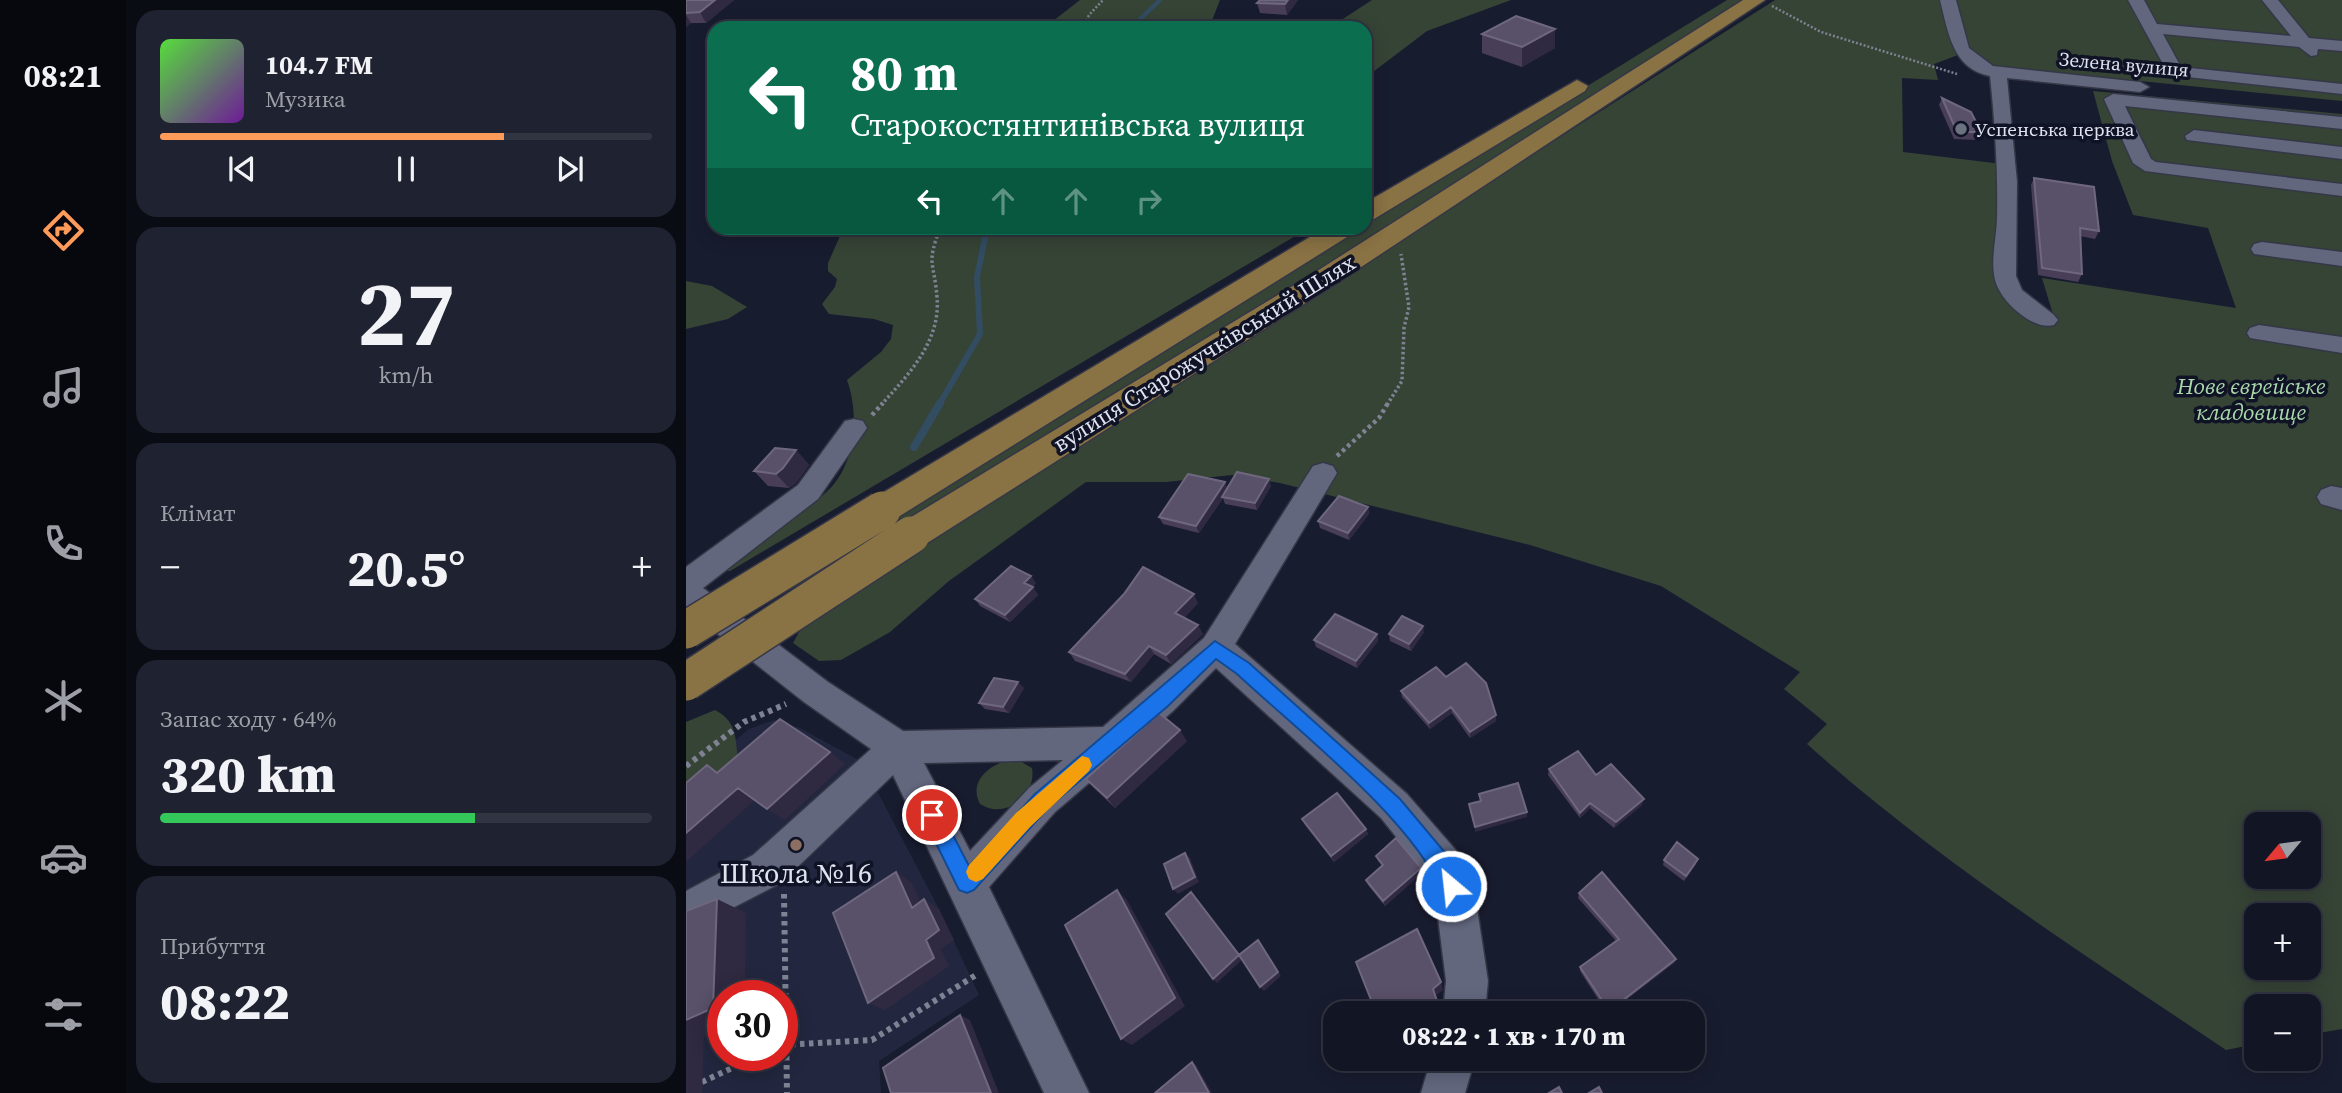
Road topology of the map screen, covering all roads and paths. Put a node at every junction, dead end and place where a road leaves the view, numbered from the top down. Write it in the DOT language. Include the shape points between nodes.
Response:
graph roads {
  1 [pos="1102,0"];
  2 [pos="1718,0"];
  3 [pos="1948,0"];
  4 [pos="2136,0"];
  5 [pos="2270,0"];
  6 [pos="1761,2"];
  7 [pos="1086,21"];
  8 [pos="2151,28"];
  9 [pos="1667,31"];
  10 [pos="2305,43"];
  11 [pos="2342,46"];
  12 [pos="1599,72"];
  13 [pos="1993,72"];
  14 [pos="2342,89"];
  15 [pos="2342,107"];
  16 [pos="2342,122"];
  17 [pos="2194,136"];
  18 [pos="2342,153"];
  19 [pos="2342,190"];
  20 [pos="1372,210"];
  21 [pos="1397,231"];
  22 [pos="937,235"];
  23 [pos="1332,235"];
  24 [pos="2262,249"];
  25 [pos="2342,259"];
  26 [pos="2046,320"];
  27 [pos="2259,333"];
  28 [pos="2342,345"];
  29 [pos="854,428"];
  30 [pos="1323,473"];
  31 [pos="882,510"];
  32 [pos="686,584"];
  33 [pos="686,592"];
  34 [pos="686,630"];
  35 [pos="1215,649"];
  36 [pos="686,682"];
  37 [pos="816,692"];
  38 [pos="1108,743"];
  39 [pos="898,747"];
  40 [pos="686,766"];
  41 [pos="784,854"];
  42 [pos="967,883"];
  43 [pos="686,912"];
  44 [pos="784,980"];
  45 [pos="947,991"];
  46 [pos="1465,1001"];
  47 [pos="798,1043"];
  48 [pos="726,1071"];
  49 [pos="785,1071"];
  50 [pos="1449,1071"];
  51 [pos="702,1082"];
  52 [pos="786,1093"];
  53 [pos="1067,1093"];
  54 [pos="1443,1093"];
  1 -- 7 [label="path"];
  2 -- 9 [label="main road"];
  3 -- 13 [label="street" via="1961,50"];
  4 -- 8 [label="street"];
  5 -- 10 [label="street"];
  6 -- 13 [label="path" via="1821,32 1947,72"];
  6 -- 21 [label="main road, вулиця Старожучківський Шлях"];
  8 -- 10 [label="street"];
  8 -- 14 [label="street" via="2175,72"];
  10 -- 11 [label="street"];
  10 -- 14 [label="street"];
  12 -- 20 [label="main road"];
  13 -- 15 [label="street, Зелена вулиця"];
  13 -- 26 [label="street" via="2007,164 2008,224 2003,254 2007,285"];
  16 -- 19 [label="street" via="2113,99 2143,163 2152,167"];
  17 -- 18 [label="street"];
  21 -- 30 [label="path" via="1409,307 1402,381 1380,418"];
  21 -- 36 [label="main road, вулиця Старожучківський Шлях, bridge" via="911,535"];
  22 -- 29 [label="path" via="929,257 937,298 933,337 889,398"];
  23 -- 31 [label="main road, вулиця Старожучківський Шлях"];
  24 -- 25 [label="street"];
  27 -- 28 [label="street"];
  29 -- 32 [label="street" via="808,492"];
  30 -- 35 [label="street"];
  31 -- 34 [label="main road, вулиця Старожучківський Шлях, bridge"];
  33 -- 37 [label="street"];
  35 -- 38 [label="street"];
  35 -- 46 [label="street" via="1394,806 1446,869 1456,902 1467,981"];
  37 -- 39 [label="street"];
  37 -- 40 [label="path" via="744,722"];
  38 -- 39 [label="street"];
  38 -- 42 [label="street" via="1032,810"];
  39 -- 41 [label="street"];
  39 -- 42 [label="street"];
  41 -- 43 [label="street" via="768,869"];
  41 -- 44 [label="path"];
  42 -- 53 [label="street"];
  45 -- 47 [label="path" via="872,1040"];
  48 -- 51 [label="path"];
  49 -- 52 [label="path"];
  50 -- 54 [label="street"];
}
